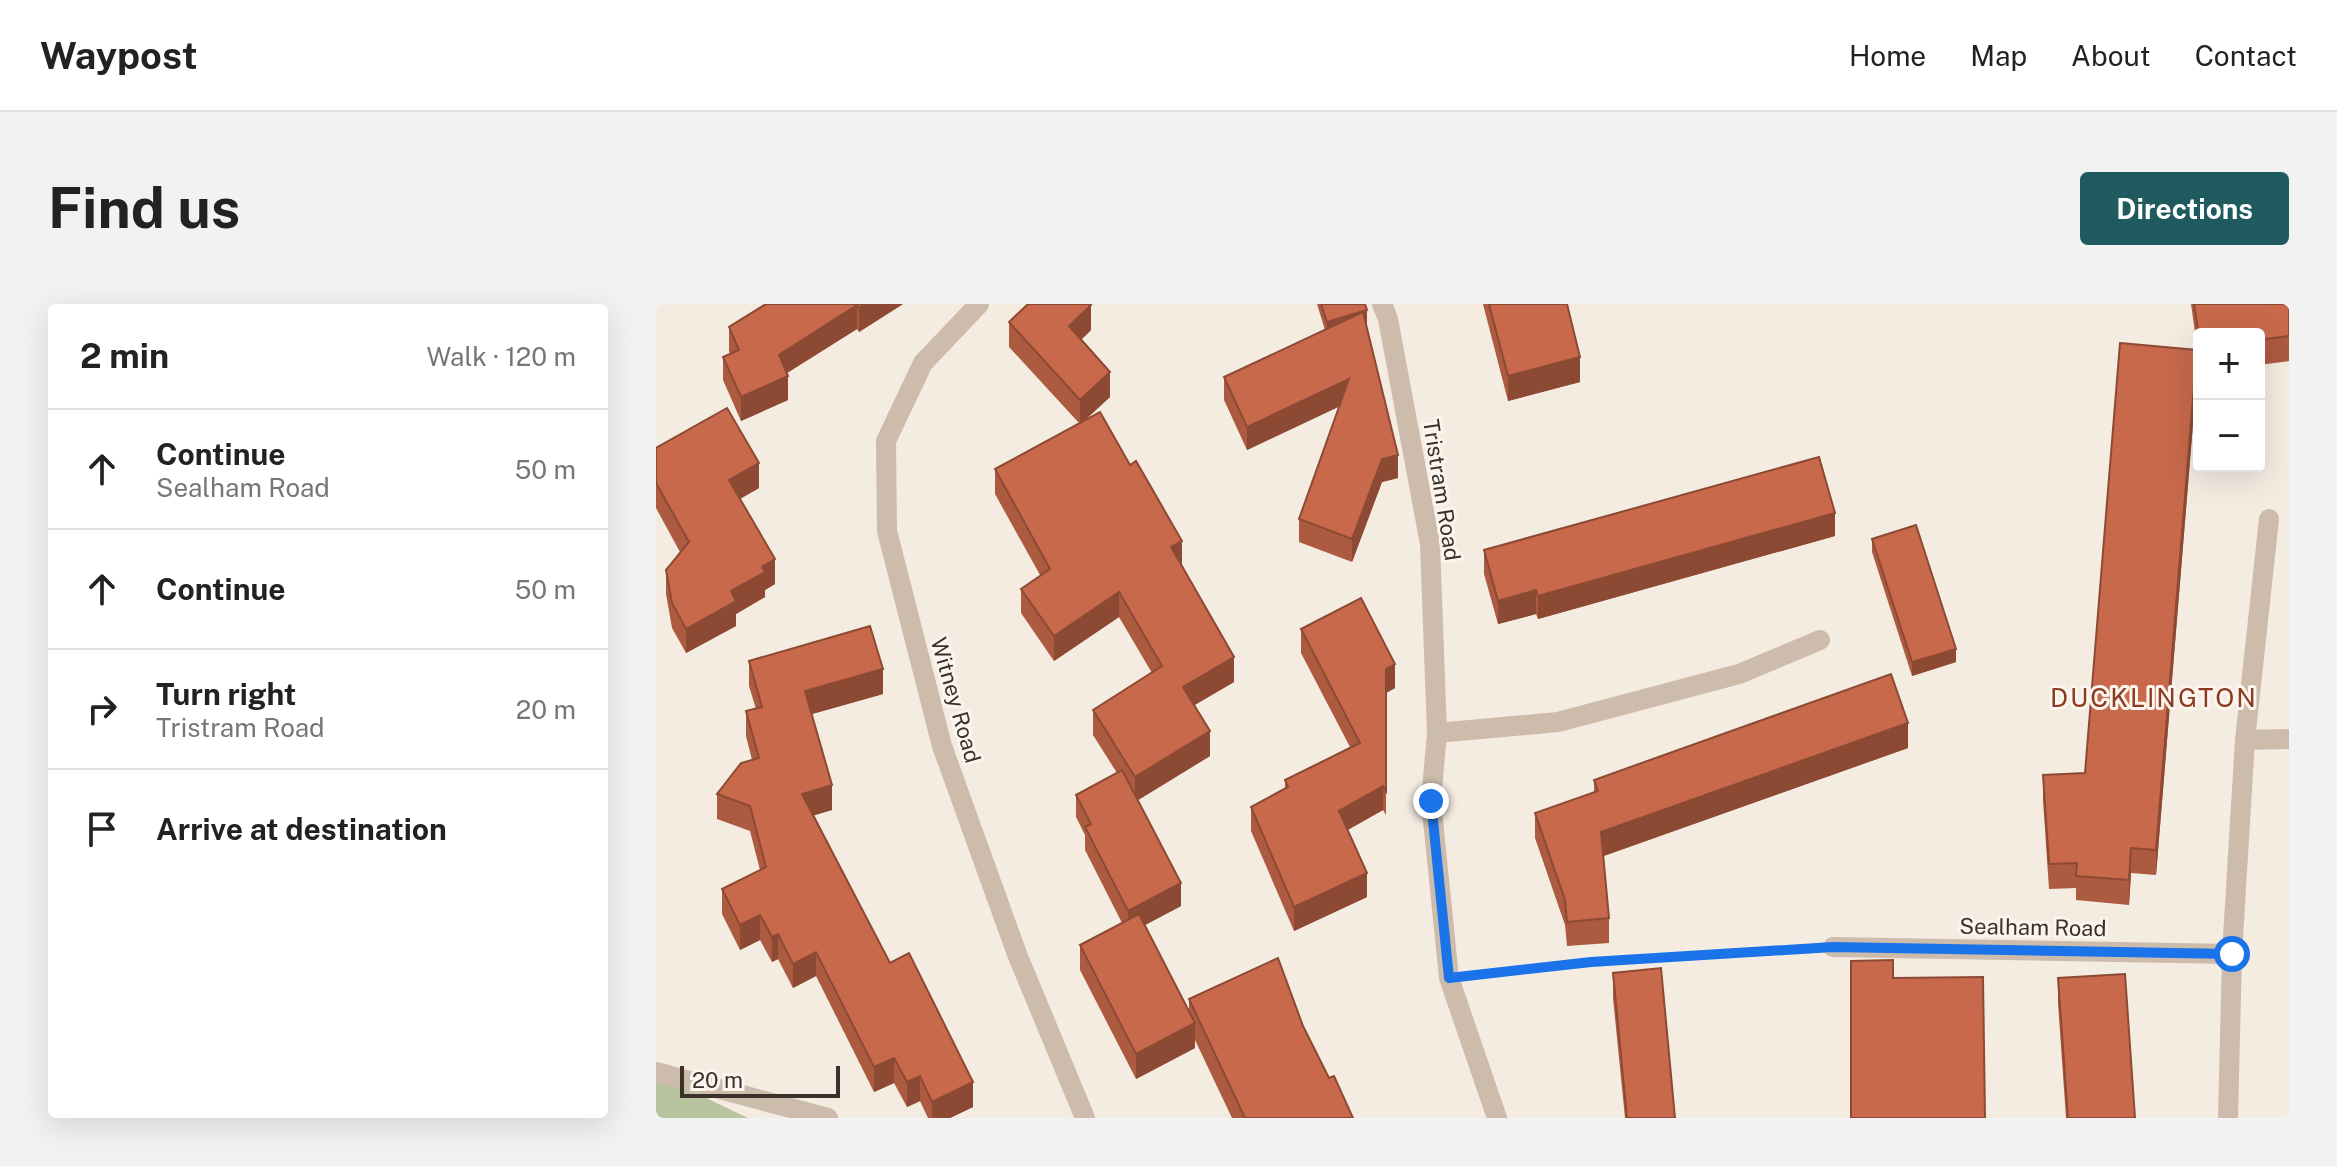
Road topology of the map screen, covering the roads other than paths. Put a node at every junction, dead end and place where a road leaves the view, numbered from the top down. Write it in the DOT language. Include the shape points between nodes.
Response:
graph roads {
  1 [pos="979,304"];
  2 [pos="1382,304"];
  3 [pos="2269,519"];
  4 [pos="1820,640"];
  5 [pos="1437,733"];
  6 [pos="2289,739"];
  7 [pos="2245,740"];
  8 [pos="1833,947"];
  9 [pos="2232,954"];
  10 [pos="656,1072"];
  11 [pos="828,1118"];
  12 [pos="1085,1118"];
  13 [pos="1497,1118"];
  14 [pos="2228,1118"];
  1 -- 12 [label="street, Witney Road" via="923,363 886,441 887,531 942,746 1017,954"];
  2 -- 5 [label="street, Tristram Road" via="1430,544"];
  3 -- 7 [label="street"];
  4 -- 5 [label="street" via="1739,674 1558,722"];
  5 -- 13 [label="street, Tristram Road" via="1431,801 1449,978"];
  6 -- 7 [label="street"];
  7 -- 9 [label="street"];
  8 -- 9 [label="street, Sealham Road"];
  9 -- 14 [label="street"];
  10 -- 11 [label="street"];
}
